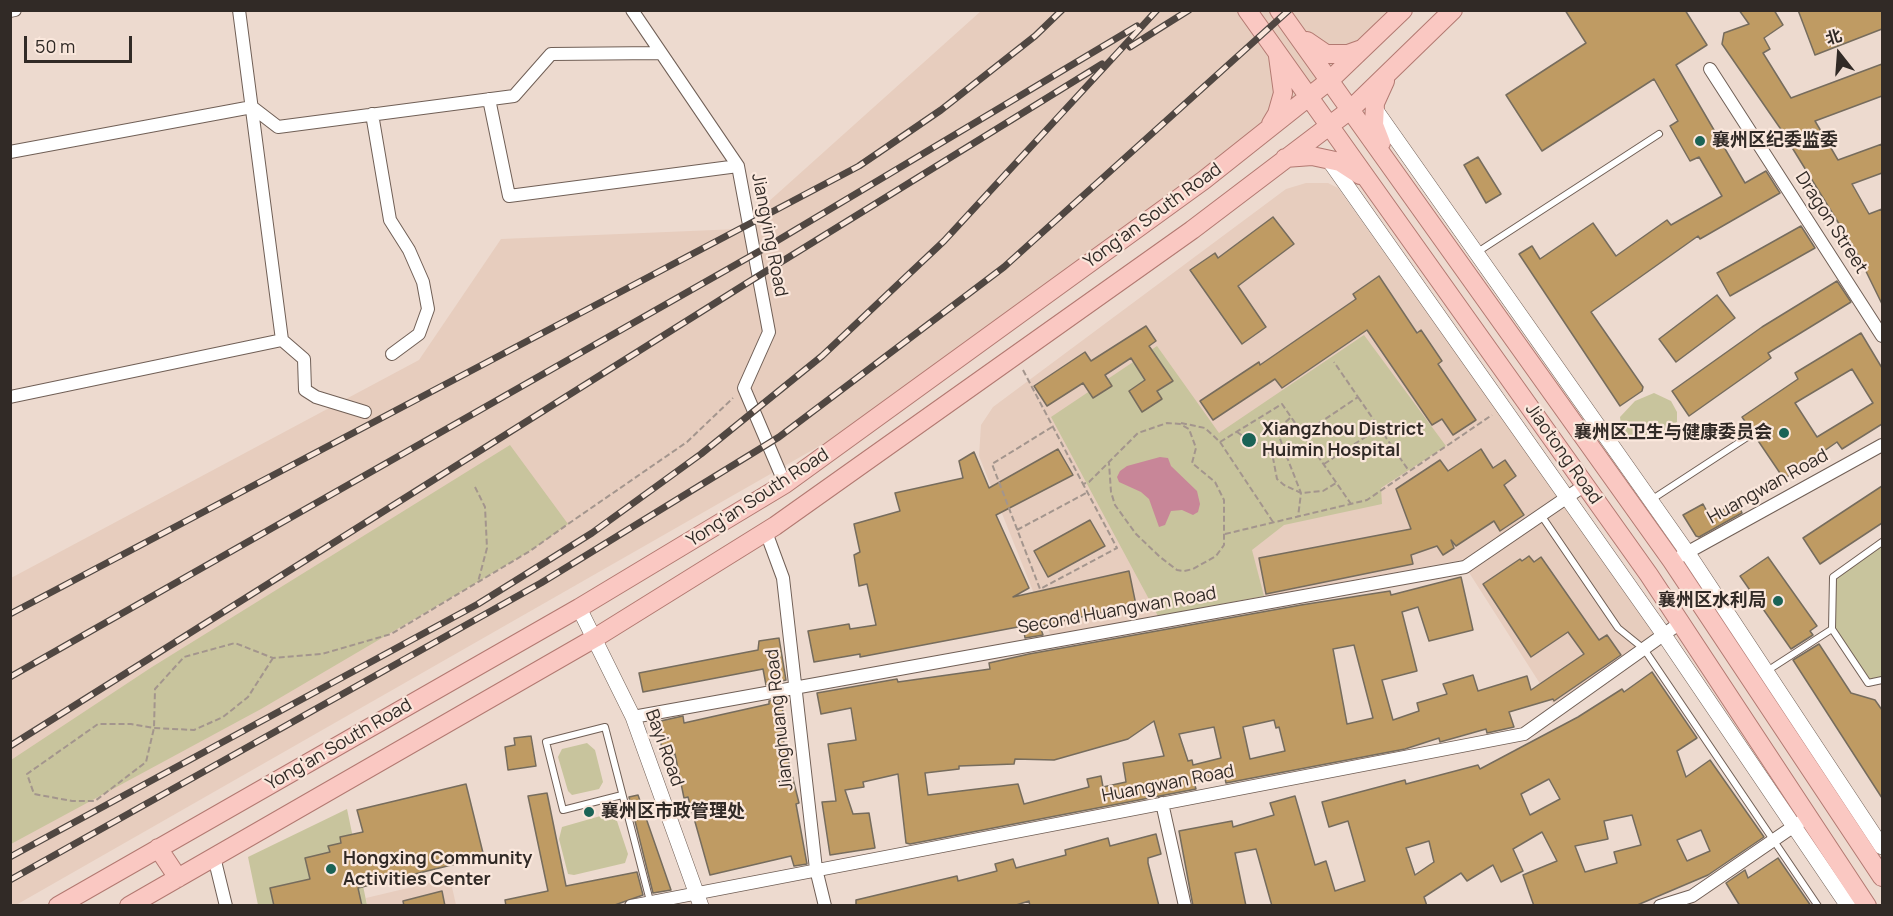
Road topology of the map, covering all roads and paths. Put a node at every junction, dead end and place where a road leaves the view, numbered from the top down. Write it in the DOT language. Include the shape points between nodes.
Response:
graph roads {
  1 [pos="15,10"];
  2 [pos="239,10"];
  3 [pos="632,10"];
  4 [pos="1247,10"];
  5 [pos="1279,10"];
  6 [pos="1403,10"];
  7 [pos="1453,10"];
  8 [pos="10,11"];
  9 [pos="1297,35"];
  10 [pos="1364,48"];
  11 [pos="660,53"];
  12 [pos="1278,54"];
  13 [pos="1710,69"];
  14 [pos="1389,73"];
  15 [pos="1330,81"];
  16 [pos="1308,96"];
  17 [pos="489,99"];
  18 [pos="252,107"];
  19 [pos="1375,109"];
  20 [pos="1350,110"];
  21 [pos="372,114"];
  22 [pos="1329,125"];
  23 [pos="1267,129"];
  24 [pos="1659,134"];
  25 [pos="10,152"];
  26 [pos="1285,158"];
  27 [pos="1328,159"];
  28 [pos="738,166"];
  29 [pos="1390,167"];
  30 [pos="1370,183"];
  31 [pos="1476,253"];
  32 [pos="1882,336"];
  33 [pos="282,340"];
  34 [pos="392,354"];
  35 [pos="1016,355"];
  36 [pos="1334,362"];
  37 [pos="744,388"];
  38 [pos="10,397"];
  39 [pos="1358,397"];
  40 [pos="1503,407"];
  41 [pos="365,412"];
  42 [pos="1292,418"];
  43 [pos="1173,424"];
  44 [pos="1052,427"];
  45 [pos="1379,428"];
  46 [pos="1237,432"];
  47 [pos="1303,434"];
  48 [pos="1749,436"];
  49 [pos="1220,442"];
  50 [pos="1882,445"];
  51 [pos="1283,447"];
  52 [pos="1269,453"];
  53 [pos="1108,463"];
  54 [pos="1324,465"];
  55 [pos="1409,471"];
  56 [pos="1336,483"];
  57 [pos="785,484"];
  58 [pos="1083,484"];
  59 [pos="1585,485"];
  60 [pos="475,487"];
  61 [pos="1088,492"];
  62 [pos="1301,494"];
  63 [pos="1567,497"];
  64 [pos="1651,501"];
  65 [pos="1351,504"];
  66 [pos="1540,515"];
  67 [pos="1298,516"];
  68 [pos="1273,522"];
  69 [pos="1017,530"];
  70 [pos="766,532"];
  71 [pos="1225,534"];
  72 [pos="1882,542"];
  73 [pos="1679,556"];
  74 [pos="478,582"];
  75 [pos="579,608"];
  76 [pos="1680,623"];
  77 [pos="1832,629"];
  78 [pos="1664,634"];
  79 [pos="595,638"];
  80 [pos="1644,649"];
  81 [pos="273,658"];
  82 [pos="1766,671"];
  83 [pos="1882,680"];
  84 [pos="794,688"];
  85 [pos="633,717"];
  86 [pos="154,728"];
  87 [pos="622,795"];
  88 [pos="1162,803"];
  89 [pos="1801,821"];
  90 [pos="1774,840"];
  91 [pos="1882,847"];
  92 [pos="158,848"];
  93 [pos="214,857"];
  94 [pos="816,869"];
  95 [pos="1882,877"];
  96 [pos="178,878"];
  97 [pos="698,899"];
  98 [pos="650,902"];
  99 [pos="58,906"];
  100 [pos="129,906"];
  101 [pos="226,906"];
  102 [pos="631,906"];
  103 [pos="825,906"];
  104 [pos="1185,906"];
  105 [pos="1660,906"];
  106 [pos="1818,906"];
  107 [pos="1848,906"];
  108 [pos="1867,906"];
  1 -- 8 [label="street"];
  2 -- 18 [label="street"];
  3 -- 11 [label="street, Jiangying Road"];
  4 -- 12 [label="main road, Jiaotong Road"];
  5 -- 9 [label="main road, Jiaotong Road"];
  6 -- 10 [label="main road, Yong'an South Road"];
  7 -- 14 [label="main road, Yong'an South Road"];
  9 -- 10 [label="main road" via="1326,54 1348,54"];
  9 -- 15 [label="main road, Jiaotong Road"];
  10 -- 15 [label="main road, Yong'an South Road"];
  11 -- 17 [label="street" via="552,54 514,96"];
  11 -- 28 [label="street, Jiangying Road"];
  12 -- 16 [label="main road, Jiaotong Road"];
  12 -- 23 [label="main road" via="1283,93 1277,114"];
  13 -- 32 [label="street, Dragon Street"];
  14 -- 19 [label="main road"];
  14 -- 20 [label="main road, Yong'an South Road"];
  15 -- 16 [label="main road, Yong'an South Road"];
  15 -- 20 [label="main road, Jiaotong Road"];
  16 -- 22 [label="main road, Jiaotong Road"];
  16 -- 23 [label="main road, Yong'an South Road"];
  17 -- 21 [label="street"];
  17 -- 28 [label="street" via="509,196"];
  18 -- 21 [label="street" via="278,127"];
  18 -- 25 [label="street"];
  18 -- 33 [label="street"];
  19 -- 29 [label="main road" via="1374,125"];
  19 -- 31 [label="street"];
  20 -- 22 [label="main road, Yong'an South Road"];
  20 -- 29 [label="main road, Jiaotong Road"];
  21 -- 34 [label="street" via="390,220 423,282 428,309 419,334"];
  22 -- 26 [label="main road, Yong'an South Road"];
  22 -- 30 [label="main road, Jiaotong Road"];
  23 -- 57 [label="main road, Yong'an South Road" via="1204,180"];
  24 -- 31 [label="lane"];
  26 -- 27 [label="main road"];
  26 -- 35 [label="main road, Yong'an South Road" via="1192,230"];
  27 -- 30 [label="main road" via="1340,162"];
  27 -- 40 [label="street"];
  28 -- 37 [label="street, Jiangying Road" via="769,332"];
  29 -- 73 [label="main road, Jiaotong Road"];
  30 -- 59 [label="main road, Jiaotong Road"];
  31 -- 64 [label="street"];
  33 -- 38 [label="street"];
  33 -- 41 [label="street" via="304,359 305,390"];
  35 -- 44 [label="path"];
  35 -- 70 [label="main road, Yong'an South Road"];
  36 -- 39 [label="path"];
  37 -- 57 [label="street"];
  37 -- 74 [label="path" via="687,442 530,551"];
  39 -- 45 [label="path"];
  39 -- 47 [label="path"];
  40 -- 55 [label="path"];
  40 -- 63 [label="street"];
  42 -- 46 [label="path" via="1282,404"];
  42 -- 47 [label="path"];
  42 -- 51 [label="path" via="1276,430"];
  43 -- 49 [label="path" via="1205,428"];
  43 -- 53 [label="path" via="1138,433"];
  43 -- 71 [label="path" via="1190,429 1196,448 1192,463 1215,482 1224,500"];
  44 -- 58 [label="path"];
  44 -- 69 [label="path" via="992,464"];
  45 -- 54 [label="path"];
  45 -- 55 [label="path"];
  46 -- 49 [label="path"];
  46 -- 52 [label="path" via="1262,444"];
  47 -- 54 [label="path"];
  48 -- 64 [label="lane"];
  49 -- 68 [label="path"];
  50 -- 73 [label="street, Huangwan Road"];
  51 -- 52 [label="path"];
  51 -- 62 [label="path"];
  52 -- 62 [label="path" via="1277,479"];
  53 -- 58 [label="path"];
  53 -- 71 [label="path" via="1111,492 1124,519 1177,570 1193,569 1216,556 1224,545"];
  54 -- 56 [label="path"];
  55 -- 65 [label="path" via="1366,500"];
  56 -- 62 [label="path" via="1323,491"];
  56 -- 65 [label="path"];
  57 -- 75 [label="main road, Yong'an South Road"];
  58 -- 61 [label="path"];
  59 -- 63 [label="street, Second Huangwan Road"];
  59 -- 76 [label="main road, Jiaotong Road"];
  60 -- 74 [label="path" via="485,507 487,548"];
  61 -- 69 [label="path"];
  61 -- 69 [label="path" via="1117,548 1041,589"];
  62 -- 67 [label="path"];
  63 -- 66 [label="street, Second Huangwan Road"];
  63 -- 78 [label="street"];
  64 -- 73 [label="street"];
  65 -- 67 [label="path"];
  66 -- 80 [label="lane" via="1618,628"];
  66 -- 84 [label="street, Second Huangwan Road" via="1466,567"];
  67 -- 68 [label="path"];
  68 -- 71 [label="path"];
  70 -- 79 [label="main road, Yong'an South Road"];
  70 -- 84 [label="street, Jianghuang Road" via="783,578"];
  72 -- 77 [label="lane" via="1833,577"];
  73 -- 82 [label="street"];
  73 -- 95 [label="main road, Jiaotong Road"];
  74 -- 81 [label="path" via="391,634 322,654"];
  75 -- 79 [label="street, Bayi Road"];
  75 -- 92 [label="main road, Yong'an South Road"];
  76 -- 78 [label="street, Huangwan Road"];
  76 -- 89 [label="main road, Jiaotong Road"];
  77 -- 82 [label="lane"];
  77 -- 83 [label="lane" via="1868,683"];
  78 -- 80 [label="street, Huangwan Road"];
  78 -- 89 [label="street"];
  79 -- 85 [label="street, Bayi Road"];
  79 -- 93 [label="main road, Yong'an South Road"];
  80 -- 88 [label="street, Huangwan Road" via="1524,734"];
  80 -- 90 [label="lane"];
  81 -- 86 [label="path" via="248,697 223,717 194,730"];
  81 -- 86 [label="path" via="235,643 184,657 155,690"];
  82 -- 91 [label="street"];
  84 -- 85 [label="street, Second Huangwan Road"];
  84 -- 94 [label="street, Jianghuang Road"];
  85 -- 97 [label="street, Bayi Road"];
  86 -- 86 [label="path" via="146,762 94,801 34,795 27,774 98,724"];
  87 -- 87 [label="lane" via="604,727 546,742 563,810"];
  87 -- 98 [label="lane"];
  88 -- 94 [label="street, Huangwan Road"];
  88 -- 104 [label="street"];
  89 -- 90 [label="street"];
  89 -- 107 [label="street"];
  89 -- 108 [label="main road, Jiaotong Road"];
  90 -- 105 [label="street" via="1692,897"];
  90 -- 106 [label="lane"];
  92 -- 96 [label="main road"];
  92 -- 99 [label="main road, Yong'an South Road"];
  93 -- 96 [label="main road, Yong'an South Road"];
  93 -- 101 [label="street"];
  94 -- 97 [label="street, Huangwan Road"];
  94 -- 103 [label="street, Jianghuang Road"];
  96 -- 100 [label="main road, Yong'an South Road"];
  97 -- 98 [label="street, Huangwan Road"];
  98 -- 102 [label="street, Huangwan Road"];
}
